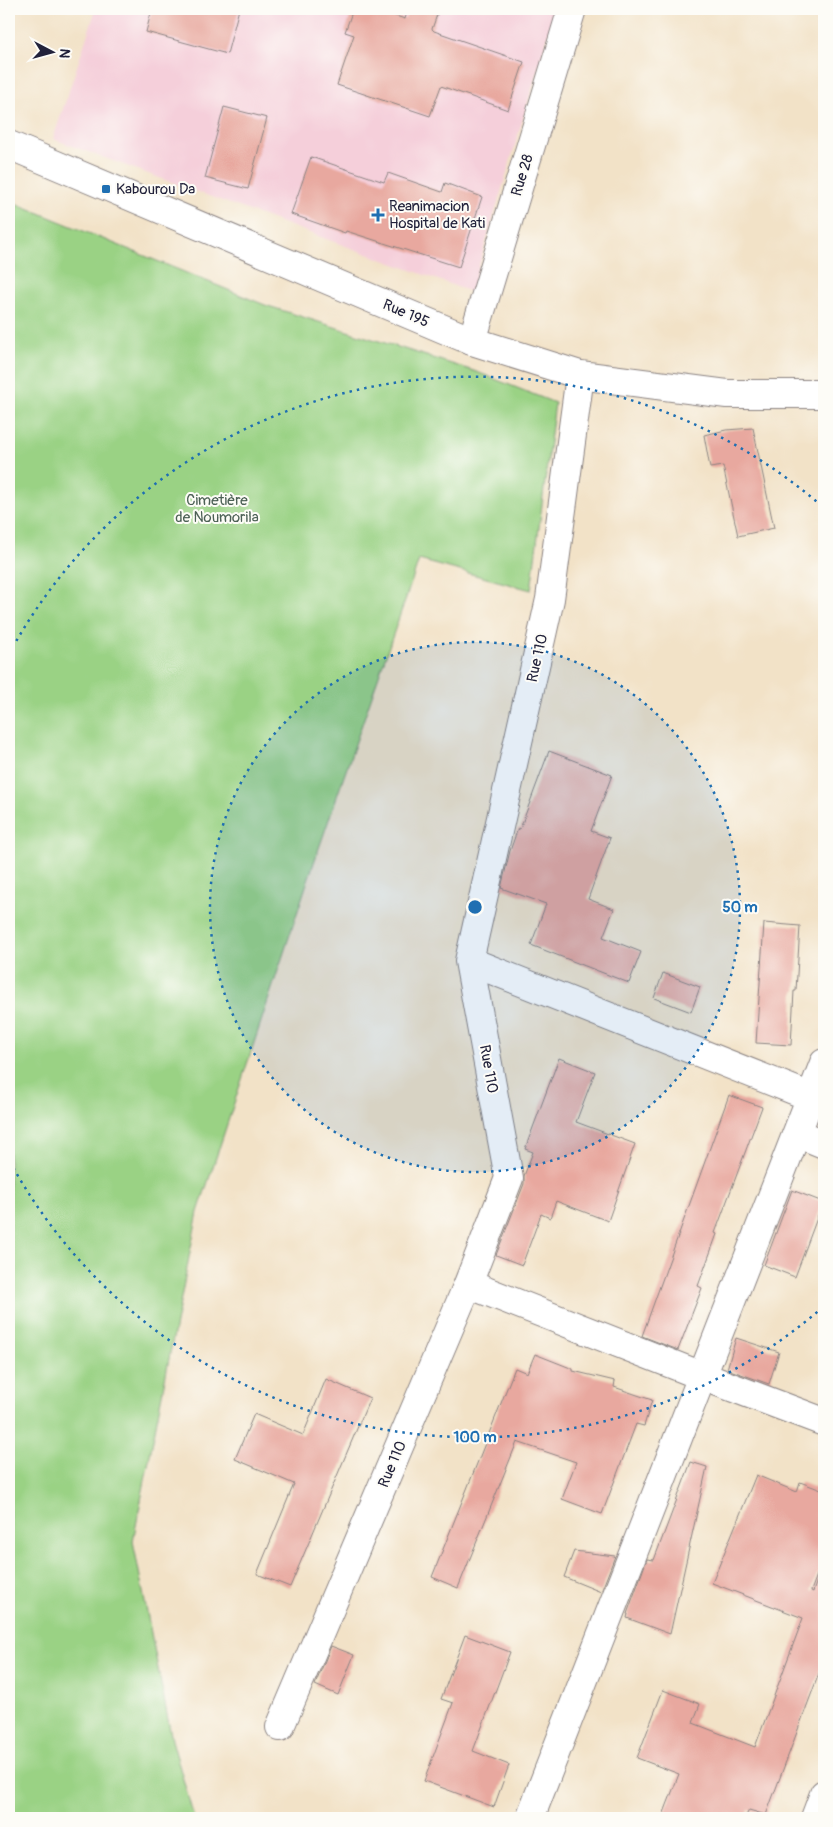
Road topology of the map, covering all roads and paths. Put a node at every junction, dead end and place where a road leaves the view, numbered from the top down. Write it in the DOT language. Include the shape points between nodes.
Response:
graph roads {
  1 [pos="572,9"];
  2 [pos="9,145"];
  3 [pos="472,341"];
  4 [pos="580,375"];
  5 [pos="824,394"];
  6 [pos="469,961"];
  7 [pos="824,1063"];
  8 [pos="811,1097"];
  9 [pos="797,1133"];
  10 [pos="824,1144"];
  11 [pos="468,1284"];
  12 [pos="702,1376"];
  13 [pos="824,1422"];
  14 [pos="280,1728"];
  15 [pos="824,1794"];
  16 [pos="530,1818"];
  17 [pos="815,1818"];
  1 -- 3 [label="street, Rue 28"];
  2 -- 3 [label="street, Rue 195"];
  3 -- 4 [label="street, Rue 195"];
  4 -- 5 [label="street, Rue 195" via="727,394"];
  4 -- 6 [label="street, Rue 110" via="550,598"];
  6 -- 8 [label="street"];
  6 -- 11 [label="street, Rue 110" via="509,1178"];
  7 -- 8 [label="street"];
  8 -- 9 [label="street"];
  9 -- 10 [label="street"];
  9 -- 12 [label="street"];
  11 -- 12 [label="street"];
  11 -- 14 [label="street, Rue 110"];
  12 -- 13 [label="street"];
  12 -- 16 [label="street"];
  15 -- 17 [label="street"];
}
